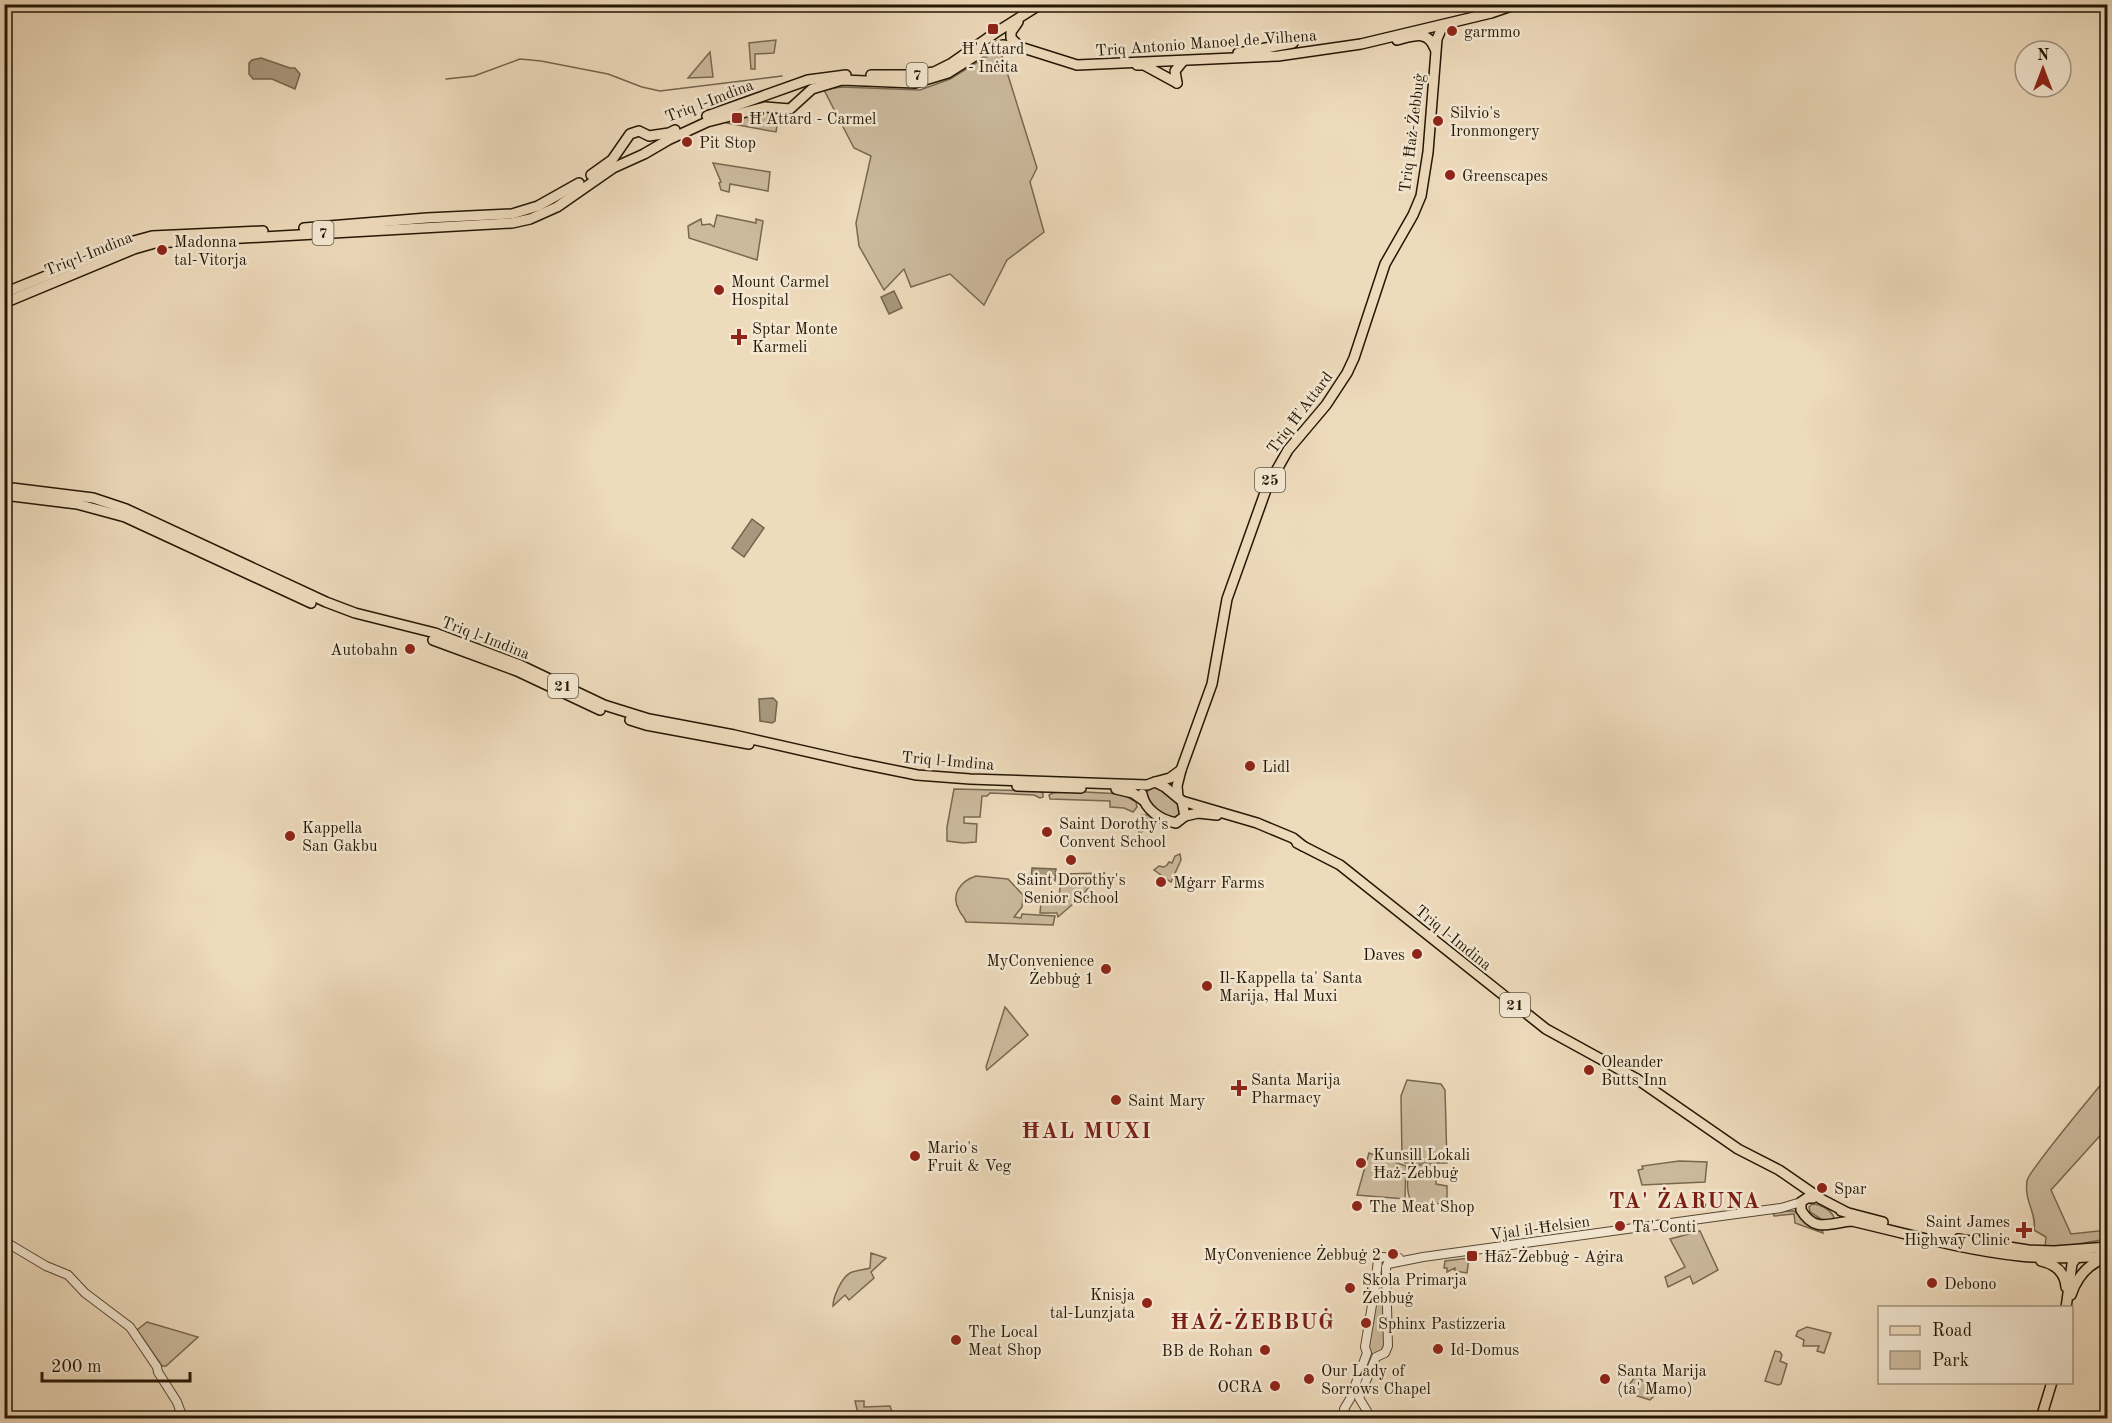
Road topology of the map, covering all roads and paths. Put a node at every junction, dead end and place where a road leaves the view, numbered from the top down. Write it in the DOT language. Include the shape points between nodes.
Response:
graph roads {
  1 [pos="1041,4"];
  2 [pos="1517,4"];
  3 [pos="1031,11"];
  4 [pos="1443,25"];
  5 [pos="1293,43"];
  6 [pos="1361,44"];
  7 [pos="1003,45"];
  8 [pos="1020,47"];
  9 [pos="1436,55"];
  10 [pos="1155,60"];
  11 [pos="1183,61"];
  12 [pos="1102,64"];
  13 [pos="782,89"];
  14 [pos="795,105"];
  15 [pos="782,109"];
  16 [pos="649,136"];
  17 [pos="626,141"];
  18 [pos="651,148"];
  19 [pos="636,156"];
  20 [pos="1413,215"];
  21 [pos="4,293"];
  22 [pos="4,303"];
  23 [pos="4,487"];
  24 [pos="4,495"];
  25 [pos="1181,770"];
  26 [pos="1151,783"];
  27 [pos="1180,799"];
  28 [pos="1143,800"];
  29 [pos="1185,816"];
  30 [pos="1303,846"];
  31 [pos="1738,1149"];
  32 [pos="1798,1182"];
  33 [pos="1806,1200"];
  34 [pos="1781,1208"];
  35 [pos="1836,1210"];
  36 [pos="1846,1212"];
  37 [pos="1804,1214"];
  38 [pos="1838,1222"];
  39 [pos="4,1241"];
  40 [pos="2107,1248"];
  41 [pos="2021,1256"];
  42 [pos="2108,1256"];
  43 [pos="2074,1259"];
  44 [pos="1387,1263"];
  45 [pos="2108,1263"];
  46 [pos="2067,1306"];
  47 [pos="2067,1306"];
  48 [pos="2068,1306"];
  49 [pos="2068,1306"];
  50 [pos="1367,1353"];
  51 [pos="1376,1357"];
  52 [pos="2052,1384"];
  53 [pos="183,1419"];
  54 [pos="1354,1419"];
  55 [pos="1363,1419"];
  56 [pos="2041,1419"];
  1 -- 3 [label="main road, Triq l-Imdina / 7"];
  2 -- 4 [label="main road, Triq Antonio Manoel de Vilhena / 7"];
  3 -- 8 [label="main road" via="1011,32 1011,38"];
  3 -- 13 [label="main road, Triq l-Imdina / 7" via="934,72 826,76"];
  4 -- 6 [label="main road, Triq Antonio Manoel de Vilhena / 7"];
  4 -- 9 [label="main road, Triq Ħaż-Żebbuġ / 25"];
  5 -- 10 [label="main road"];
  6 -- 9 [label="main road, Triq Ħaż-Żebbuġ" via="1420,35 1431,40"];
  6 -- 11 [label="main road, Triq Antonio Manoel de Vilhena / 7" via="1278,56"];
  7 -- 8 [label="main road, Triq Antonio Manoel de Vilhena / 7"];
  7 -- 14 [label="main road, Triq l-Imdina / 7" via="986,49 948,74 915,83 842,80 812,88"];
  8 -- 12 [label="main road, Triq Antonio Manoel de Vilhena / 7" via="1071,63"];
  9 -- 20 [label="main road, Triq Ħaż-Żebbuġ / 25" via="1423,184"];
  10 -- 11 [label="main road, Triq Antonio Manoel de Vilhena / 7"];
  10 -- 12 [label="main road, Triq Antonio Manoel de Vilhena / 7"];
  11 -- 12 [label="main road" via="1175,71 1177,83 1144,65"];
  13 -- 14 [label="main road" via="795,92"];
  13 -- 15 [label="main road, Triq l-Imdina" via="775,100"];
  13 -- 16 [label="main road, Triq l-Imdina / 7" via="669,134"];
  14 -- 15 [label="main road, Triq l-Imdina / 7"];
  15 -- 18 [label="main road, Triq l-Imdina / 7" via="765,107 722,117"];
  16 -- 17 [label="main road, Triq l-Imdina / 7" via="634,132"];
  16 -- 18 [label="main road, Triq l-Imdina"];
  17 -- 19 [label="main road" via="626,149"];
  17 -- 21 [label="main road, Triq l-Imdina / 7" via="612,160 577,185 526,211 289,230 152,236"];
  18 -- 19 [label="main road, Triq l-Imdina / 7"];
  19 -- 22 [label="main road, Triq l-Imdina / 7" via="530,219 155,243"];
  20 -- 25 [label="main road, Triq Ħ'Attard / 25" via="1385,264 1347,374 1288,450 1267,487 1227,599 1212,684"];
  23 -- 26 [label="main road, Triq l-Imdina / 21" via="93,498 126,509 326,602 435,633 520,665 604,705 649,719 917,775"];
  24 -- 28 [label="main road, Triq l-Imdina / 21" via="77,504 125,517 287,593 339,613 432,639 646,725 915,780 1124,789"];
  25 -- 26 [label="main road"];
  25 -- 27 [label="main road, Triq Ħ'Attard / 25" via="1177,786"];
  26 -- 27 [label="main road, Triq l-Imdina / 21" via="1166,787"];
  26 -- 28 [label="main road" via="1142,792"];
  27 -- 29 [label="main road"];
  27 -- 30 [label="main road, Triq l-Imdina / 21" via="1257,823"];
  28 -- 29 [label="main road, Triq l-Imdina / 21" via="1167,821 1176,823"];
  29 -- 30 [label="main road, Triq l-Imdina / 21" via="1198,813 1226,817"];
  30 -- 31 [label="main road, Triq l-Imdina / 21" via="1340,865 1546,1029 1637,1079"];
  31 -- 32 [label="main road, Triq l-Imdina / 21"];
  31 -- 33 [label="main road, Triq l-Imdina / 21" via="1797,1187"];
  32 -- 33 [label="main road, Triq l-Imdina / 21"];
  32 -- 36 [label="main road, Triq l-Imdina"];
  33 -- 34 [label="street, Vjal il-Ħelsien"];
  33 -- 35 [label="main road, Triq l-Imdina"];
  33 -- 37 [label="main road, Triq l-Imdina"];
  34 -- 37 [label="street, Vjal il-Ħelsien"];
  34 -- 44 [label="street, Vjal il-Ħelsien"];
  35 -- 36 [label="main road, Triq l-Imdina"];
  35 -- 38 [label="main road"];
  36 -- 40 [label="main road, Triq l-Imdina" via="1996,1246 2054,1251"];
  37 -- 38 [label="main road" via="1823,1225"];
  38 -- 41 [label="main road" via="1852,1221"];
  39 -- 53 [label="street" via="68,1275 130,1327 157,1366"];
  40 -- 43 [label="main road"];
  41 -- 43 [label="main road"];
  41 -- 46 [label="main road" via="2049,1263 2060,1271 2066,1282"];
  42 -- 43 [label="main road"];
  42 -- 48 [label="main road" via="2093,1263 2082,1275"];
  43 -- 47 [label="main road"];
  44 -- 50 [label="street" via="1379,1259"];
  44 -- 51 [label="street" via="1388,1346"];
  45 -- 49 [label="main road" via="2089,1274"];
  50 -- 51 [label="street"];
  50 -- 54 [label="street" via="1344,1409"];
  51 -- 55 [label="street" via="1359,1398 1367,1411"];
  52 -- 56 [label="main road"];
}
